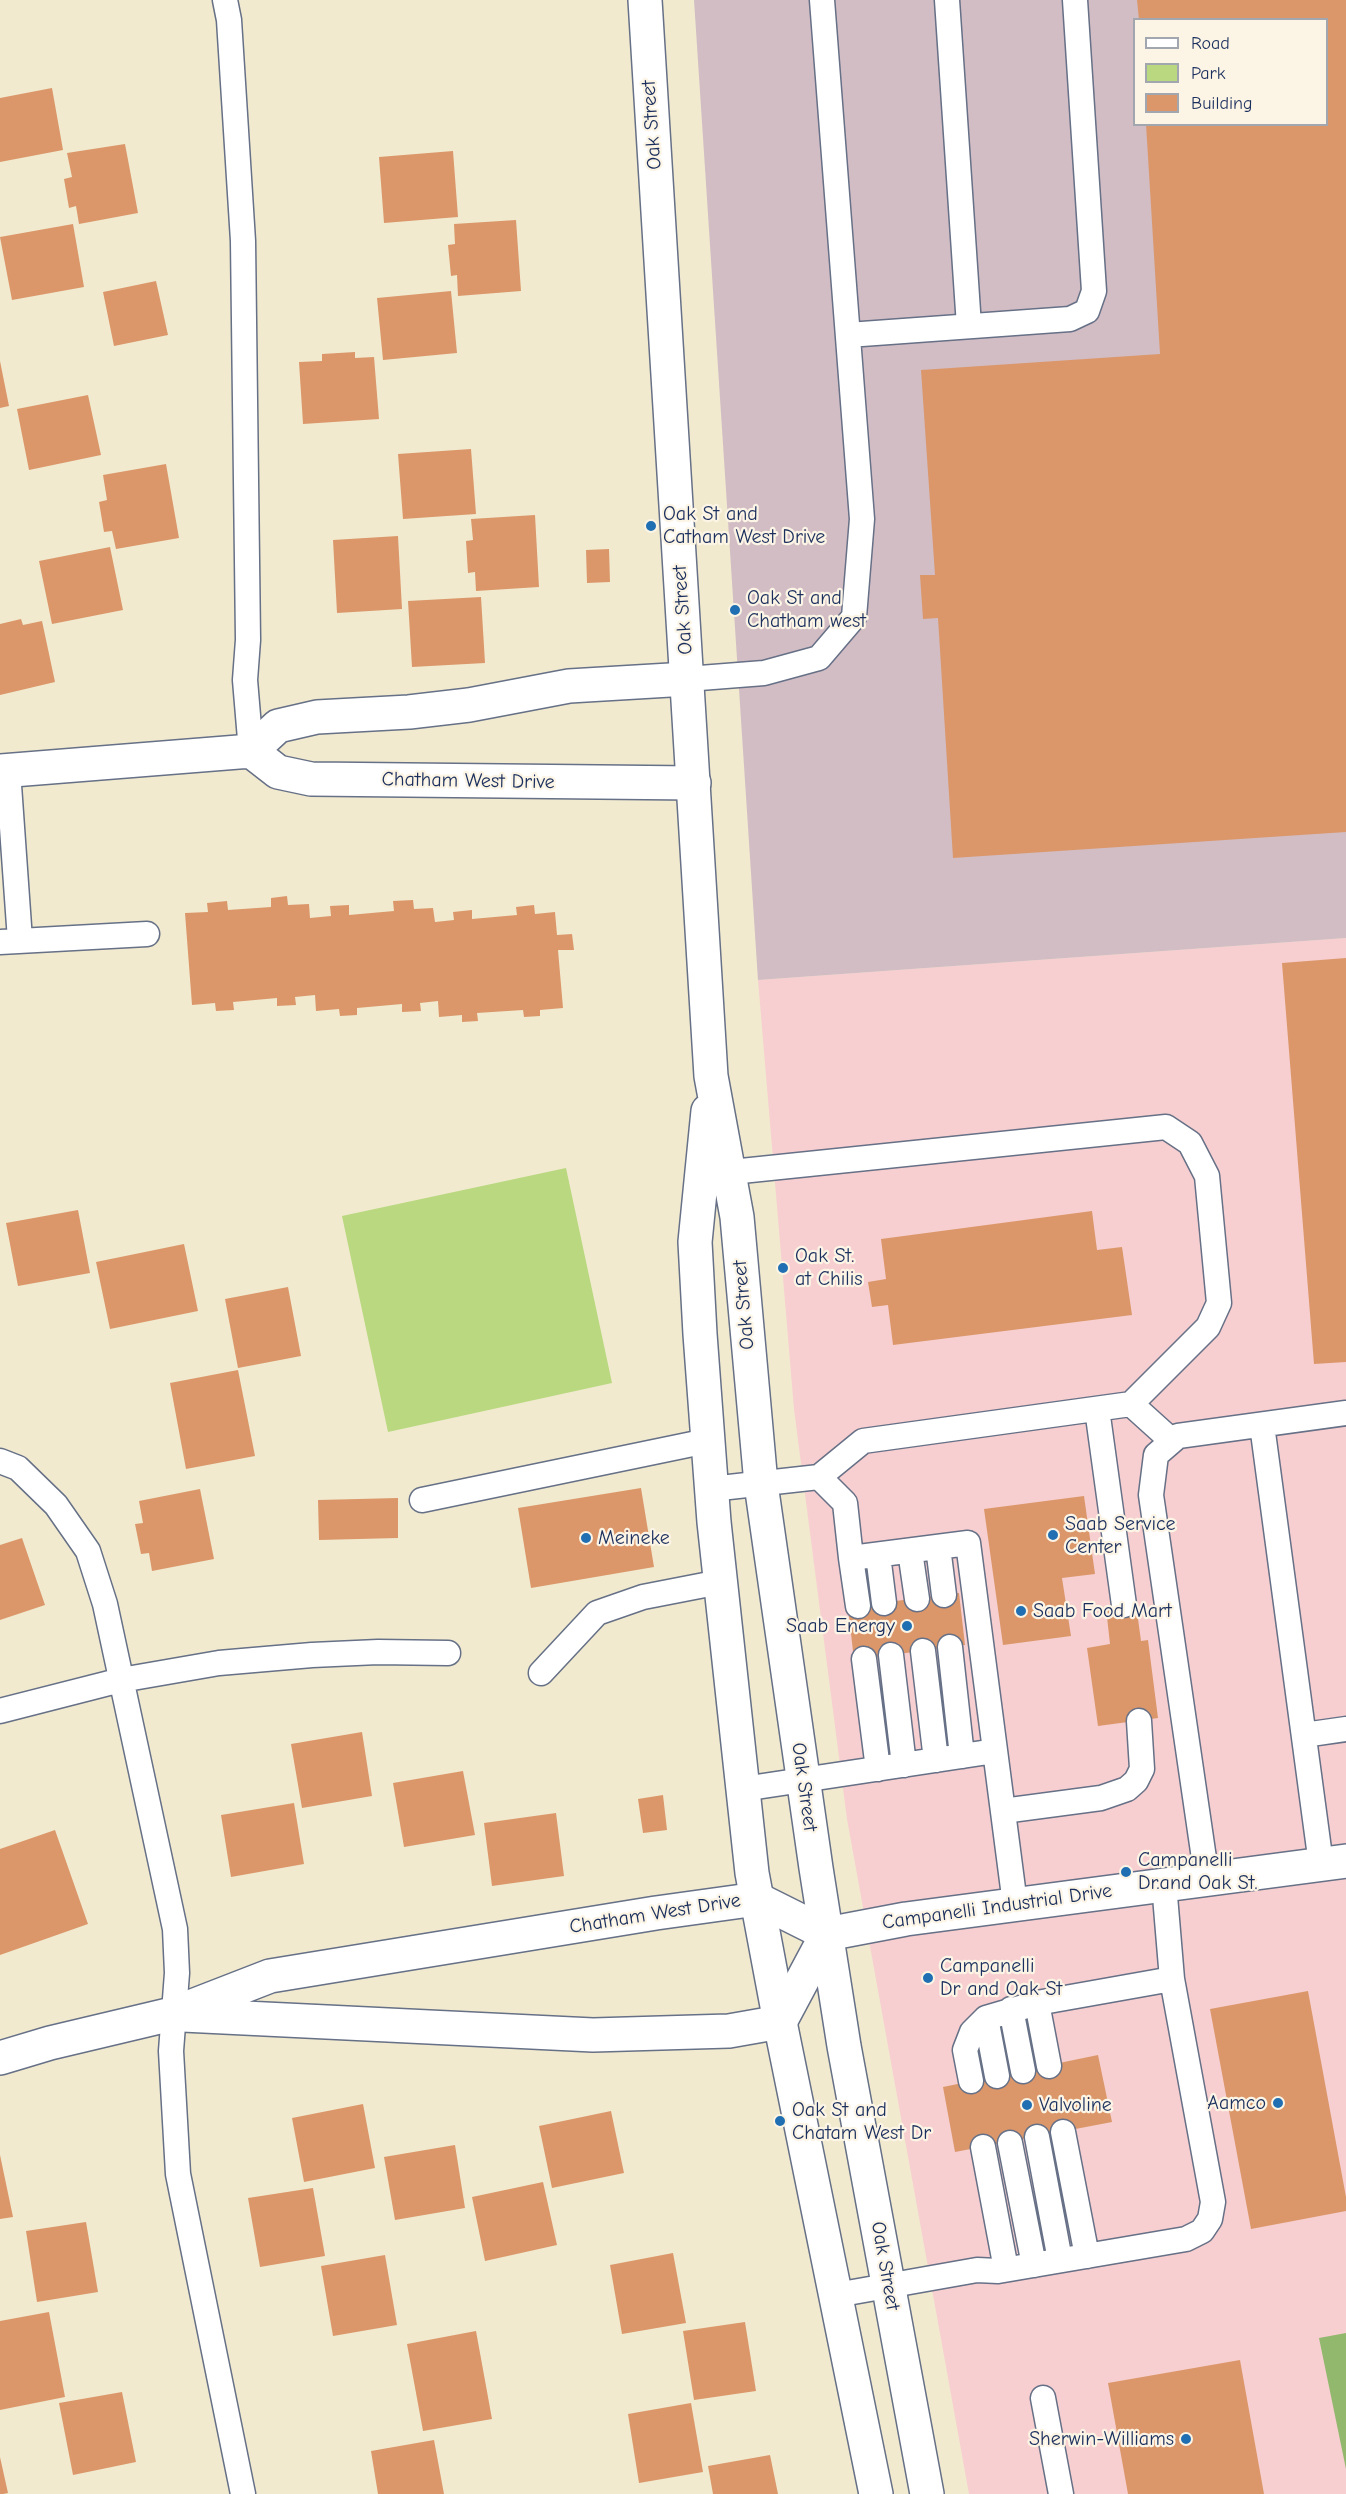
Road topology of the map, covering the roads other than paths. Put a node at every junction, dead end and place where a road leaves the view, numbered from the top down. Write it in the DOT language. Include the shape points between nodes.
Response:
graph roads {
  1 [pos="225,0"];
  2 [pos="645,0"];
  3 [pos="822,0"];
  4 [pos="947,0"];
  5 [pos="1075,0"];
  6 [pos="969,326"];
  7 [pos="848,335"];
  8 [pos="687,679"];
  9 [pos="250,751"];
  10 [pos="4,771"];
  11 [pos="694,783"];
  12 [pos="147,934"];
  13 [pos="10,941"];
  14 [pos="715,1174"];
  15 [pos="1131,1404"];
  16 [pos="1097,1409"];
  17 [pos="1346,1413"];
  18 [pos="1262,1425"];
  19 [pos="707,1441"];
  20 [pos="1172,1441"];
  21 [pos="0,1461"];
  22 [pos="819,1477"];
  23 [pos="761,1484"];
  24 [pos="711,1489"];
  25 [pos="422,1500"];
  26 [pos="938,1547"];
  27 [pos="910,1551"];
  28 [pos="878,1555"];
  29 [pos="851,1558"];
  30 [pos="720,1582"];
  31 [pos="944,1595"];
  32 [pos="917,1599"];
  33 [pos="884,1603"];
  34 [pos="1124,1605"];
  35 [pos="858,1606"];
  36 [pos="950,1647"];
  37 [pos="923,1651"];
  38 [pos="448,1653"];
  39 [pos="891,1655"];
  40 [pos="864,1659"];
  41 [pos="541,1673"];
  42 [pos="121,1680"];
  43 [pos="0,1712"];
  44 [pos="1139,1721"];
  45 [pos="1346,1728"];
  46 [pos="1304,1735"];
  47 [pos="995,1751"];
  48 [pos="962,1756"];
  49 [pos="936,1760"];
  50 [pos="904,1765"];
  51 [pos="878,1769"];
  52 [pos="803,1779"];
  53 [pos="743,1788"];
  54 [pos="1003,1811"];
  55 [pos="1333,1862"];
  56 [pos="1207,1879"];
  57 [pos="1164,1884"];
  58 [pos="757,1899"];
  59 [pos="1015,1904"];
  60 [pos="827,1934"];
  61 [pos="1172,1980"];
  62 [pos="1037,2003"];
  63 [pos="1011,2009"];
  64 [pos="172,2014"];
  65 [pos="986,2018"];
  66 [pos="780,2022"];
  67 [pos="0,2058"];
  68 [pos="1049,2066"];
  69 [pos="1023,2071"];
  70 [pos="997,2076"];
  71 [pos="971,2081"];
  72 [pos="1063,2132"];
  73 [pos="1037,2137"];
  74 [pos="1010,2143"];
  75 [pos="983,2147"];
  76 [pos="1087,2256"];
  77 [pos="1060,2260"];
  78 [pos="1034,2265"];
  79 [pos="1006,2269"];
  80 [pos="889,2285"];
  81 [pos="836,2295"];
  82 [pos="1043,2398"];
  83 [pos="243,2494"];
  84 [pos="876,2494"];
  85 [pos="927,2494"];
  86 [pos="1061,2494"];
  1 -- 9 [label="lane" via="243,241 248,640 245,680"];
  2 -- 8 [label="main road, Oak Street"];
  3 -- 7 [label="lane"];
  4 -- 6 [label="lane"];
  5 -- 6 [label="lane" via="1094,291 1087,311 1070,319"];
  6 -- 7 [label="lane"];
  7 -- 8 [label="lane" via="862,519 854,617 819,658 764,673"];
  8 -- 9 [label="main road" via="569,687 409,712 316,717 278,726"];
  8 -- 11 [label="main road, Oak Street"];
  9 -- 10 [label="main road"];
  9 -- 11 [label="main road, Chatham West Drive" via="278,772 311,779"];
  10 -- 13 [label="lane"];
  11 -- 14 [label="main road, Oak Street"];
  12 -- 13 [label="lane"];
  14 -- 15 [label="lane" via="1166,1127 1190,1143 1207,1176 1219,1303 1208,1327"];
  14 -- 19 [label="main road, Oak Street" via="695,1242"];
  14 -- 23 [label="main road, Oak Street" via="737,1217"];
  15 -- 16 [label="lane"];
  15 -- 20 [label="lane"];
  16 -- 22 [label="lane" via="863,1441"];
  16 -- 34 [label="lane"];
  17 -- 18 [label="lane"];
  18 -- 20 [label="lane" via="1178,1436"];
  18 -- 46 [label="lane"];
  19 -- 24 [label="main road, Oak Street"];
  19 -- 25 [label="lane"];
  20 -- 56 [label="lane" via="1156,1455 1151,1495"];
  21 -- 42 [label="lane" via="18,1468 56,1504 88,1551 105,1604"];
  22 -- 23 [label="lane"];
  22 -- 29 [label="lane" via="845,1503"];
  23 -- 24 [label="lane"];
  23 -- 52 [label="main road, Oak Street"];
  24 -- 30 [label="main road, Oak Street"];
  26 -- 27 [label="lane"];
  26 -- 31 [label="lane"];
  26 -- 47 [label="lane" via="968,1543"];
  27 -- 28 [label="lane"];
  27 -- 32 [label="lane"];
  28 -- 29 [label="lane"];
  28 -- 33 [label="lane"];
  29 -- 35 [label="lane"];
  30 -- 41 [label="lane" via="643,1598 597,1613"];
  30 -- 53 [label="main road, Oak Street"];
  36 -- 48 [label="lane"];
  37 -- 49 [label="lane"];
  38 -- 42 [label="lane" via="312,1655 219,1664"];
  39 -- 50 [label="lane"];
  40 -- 51 [label="lane"];
  42 -- 43 [label="lane"];
  42 -- 64 [label="lane" via="175,1929 177,1973"];
  44 -- 54 [label="lane" via="1142,1769 1127,1790 1101,1798"];
  45 -- 46 [label="lane"];
  46 -- 55 [label="lane"];
  47 -- 48 [label="lane"];
  47 -- 54 [label="lane"];
  48 -- 49 [label="lane"];
  49 -- 50 [label="lane"];
  50 -- 51 [label="lane"];
  51 -- 52 [label="lane"];
  52 -- 53 [label="lane"];
  52 -- 60 [label="main road, Oak Street"];
  53 -- 58 [label="main road, Oak Street"];
  54 -- 59 [label="lane"];
  55 -- 56 [label="main road, Campanelli Industrial Drive"];
  56 -- 57 [label="main road, Campanelli Industrial Drive"];
  57 -- 59 [label="main road, Campanelli Industrial Drive"];
  57 -- 61 [label="lane"];
  58 -- 60 [label="main road, Chatham West Drive"];
  58 -- 64 [label="main road, Chatham West Drive" via="270,1976"];
  58 -- 66 [label="main road, Oak Street"];
  59 -- 60 [label="main road, Campanelli Industrial Drive"];
  60 -- 66 [label="main road"];
  60 -- 80 [label="main road, Oak Street"];
  61 -- 62 [label="lane"];
  61 -- 76 [label="lane" via="1213,2202 1210,2219 1202,2231 1186,2239"];
  62 -- 63 [label="lane"];
  62 -- 68 [label="lane"];
  63 -- 65 [label="lane"];
  63 -- 69 [label="lane"];
  64 -- 66 [label="main road, Chatham West Drive" via="593,2035 729,2031"];
  64 -- 67 [label="main road, Chatham West Drive"];
  64 -- 83 [label="lane" via="178,2174"];
  65 -- 70 [label="lane"];
  65 -- 71 [label="lane" via="972,2032 965,2050"];
  66 -- 81 [label="main road, Oak Street"];
  72 -- 76 [label="lane"];
  73 -- 77 [label="lane"];
  74 -- 78 [label="lane"];
  75 -- 79 [label="lane"];
  76 -- 77 [label="lane"];
  77 -- 78 [label="lane"];
  78 -- 79 [label="lane"];
  79 -- 80 [label="lane"];
  80 -- 81 [label="lane"];
  80 -- 85 [label="main road, Oak Street"];
  81 -- 84 [label="main road, Oak Street"];
  82 -- 86 [label="lane"];
}
